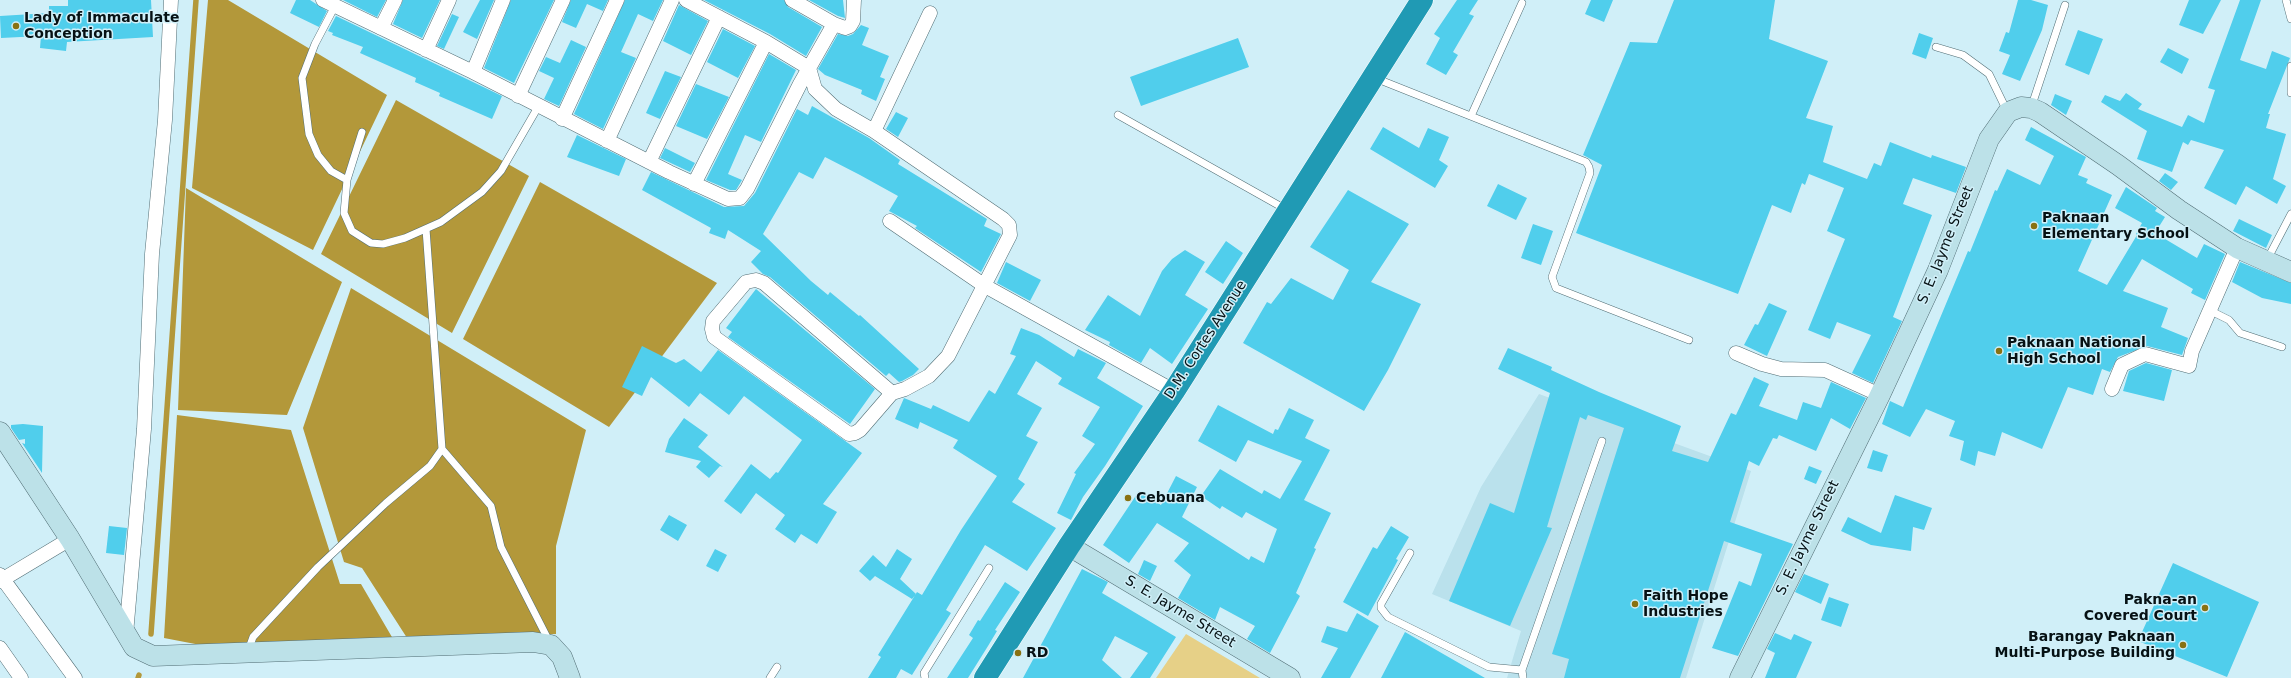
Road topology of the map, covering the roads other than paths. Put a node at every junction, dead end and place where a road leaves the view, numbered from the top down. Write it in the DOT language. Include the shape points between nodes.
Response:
graph roads {
  1 [pos="171,0"];
  2 [pos="323,0"];
  3 [pos="395,0"];
  4 [pos="449,0"];
  5 [pos="504,0"];
  6 [pos="563,0"];
  7 [pos="617,0"];
  8 [pos="672,0"];
  9 [pos="686,0"];
  10 [pos="792,0"];
  11 [pos="854,0"];
  12 [pos="1422,0"];
  13 [pos="2286,0"];
  14 [pos="337,3"];
  15 [pos="1522,3"];
  16 [pos="2065,5"];
  17 [pos="930,13"];
  18 [pos="719,17"];
  19 [pos="2291,19"];
  20 [pos="834,24"];
  21 [pos="381,28"];
  22 [pos="766,42"];
  23 [pos="1936,47"];
  24 [pos="426,50"];
  25 [pos="2291,66"];
  26 [pos="809,68"];
  27 [pos="473,72"];
  28 [pos="1374,78"];
  29 [pos="2291,93"];
  30 [pos="518,96"];
  31 [pos="538,107"];
  32 [pos="2031,108"];
  33 [pos="2008,112"];
  34 [pos="1118,115"];
  35 [pos="1471,116"];
  36 [pos="562,119"];
  37 [pos="874,130"];
  38 [pos="362,132"];
  39 [pos="606,141"];
  40 [pos="649,162"];
  41 [pos="347,180"];
  42 [pos="694,184"];
  43 [pos="1289,211"];
  44 [pos="2291,214"];
  45 [pos="890,221"];
  46 [pos="426,229"];
  47 [pos="2237,248"];
  48 [pos="2266,262"];
  49 [pos="2291,272"];
  50 [pos="985,286"];
  51 [pos="2209,310"];
  52 [pos="1688,340"];
  53 [pos="2282,347"];
  54 [pos="1736,353"];
  55 [pos="2112,389"];
  56 [pos="1174,391"];
  57 [pos="892,393"];
  58 [pos="1880,395"];
  59 [pos="0,432"];
  60 [pos="1602,441"];
  61 [pos="442,449"];
  62 [pos="70,539"];
  63 [pos="1069,546"];
  64 [pos="1410,553"];
  65 [pos="989,568"];
  66 [pos="1,578"];
  67 [pos="130,641"];
  68 [pos="551,644"];
  69 [pos="0,648"];
  70 [pos="247,653"];
  71 [pos="777,667"];
  72 [pos="1522,670"];
  73 [pos="21,678"];
  74 [pos="75,678"];
  75 [pos="570,678"];
  76 [pos="770,678"];
  77 [pos="925,678"];
  78 [pos="985,678"];
  79 [pos="1290,678"];
  80 [pos="1523,678"];
  81 [pos="1740,678"];
  1 -- 67 [label="street" via="167,88 152,254"];
  2 -- 14 [label="street"];
  3 -- 21 [label="street"];
  4 -- 24 [label="street"];
  5 -- 27 [label="street"];
  6 -- 30 [label="street"];
  7 -- 36 [label="street"];
  8 -- 39 [label="street"];
  9 -- 18 [label="street"];
  10 -- 20 [label="street"];
  11 -- 20 [label="street" via="850,26 845,28"];
  12 -- 28 [label="highway, D.M. Cortes Avenue"];
  13 -- 19 [label="lane"];
  14 -- 21 [label="street"];
  14 -- 41 [label="lane" via="315,44 302,78 309,134 318,155 331,171"];
  15 -- 35 [label="lane"];
  16 -- 32 [label="lane"];
  17 -- 37 [label="street"];
  18 -- 22 [label="street"];
  18 -- 40 [label="street"];
  20 -- 26 [label="street"];
  21 -- 24 [label="street"];
  22 -- 26 [label="street"];
  22 -- 42 [label="street"];
  23 -- 33 [label="lane" via="1963,55 1989,74"];
  24 -- 27 [label="street"];
  25 -- 29 [label="lane"];
  26 -- 37 [label="street" via="815,89 823,98 836,109"];
  26 -- 42 [label="street" via="740,198 728,199"];
  27 -- 30 [label="street"];
  28 -- 35 [label="lane"];
  28 -- 43 [label="highway, D.M. Cortes Avenue"];
  30 -- 31 [label="street"];
  31 -- 36 [label="street"];
  31 -- 46 [label="lane" via="501,171 482,192 441,222"];
  32 -- 33 [label="street" via="2021,107"];
  32 -- 47 [label="street" via="2049,117"];
  33 -- 58 [label="street, S. E. Jayme Street" via="1989,139 1938,270"];
  34 -- 43 [label="lane"];
  35 -- 52 [label="lane" via="1586,162 1589,167 1590,173 1552,277 1556,288"];
  36 -- 39 [label="street"];
  37 -- 50 [label="street" via="1009,225 1010,235"];
  38 -- 41 [label="lane"];
  39 -- 40 [label="street"];
  40 -- 42 [label="street"];
  41 -- 46 [label="lane" via="344,213 352,231 371,243 383,244"];
  43 -- 56 [label="highway, D.M. Cortes Avenue"];
  44 -- 48 [label="lane"];
  45 -- 50 [label="street"];
  46 -- 61 [label="lane"];
  47 -- 48 [label="street"];
  47 -- 51 [label="street"];
  48 -- 49 [label="street"];
  50 -- 56 [label="street"];
  50 -- 57 [label="street" via="948,356 929,376"];
  51 -- 53 [label="lane" via="2229,320 2240,333"];
  51 -- 55 [label="street" via="2192,350 2189,366 2145,354 2122,365"];
  54 -- 58 [label="street" via="1781,369 1825,370"];
  56 -- 63 [label="highway, D.M. Cortes Avenue"];
  57 -- 57 [label="street" via="860,430 849,434 714,337 712,321 746,282 756,280 764,283"];
  58 -- 81 [label="street, S. E. Jayme Street"];
  59 -- 62 [label="street"];
  60 -- 72 [label="lane"];
  61 -- 68 [label="lane" via="491,506 501,547"];
  61 -- 70 [label="lane" via="430,466 318,567 253,637"];
  62 -- 66 [label="street"];
  62 -- 67 [label="street"];
  63 -- 78 [label="highway, D.M. Cortes Avenue"];
  63 -- 79 [label="street, S. E. Jayme Street"];
  64 -- 72 [label="lane" via="1381,604 1388,617 1489,667"];
  65 -- 77 [label="lane" via="924,673"];
  66 -- 74 [label="street"];
  67 -- 70 [label="street" via="153,656"];
  68 -- 70 [label="street" via="532,642"];
  68 -- 75 [label="street" via="562,657"];
  69 -- 73 [label="street"];
  71 -- 76 [label="lane"];
  72 -- 80 [label="lane"];
}
